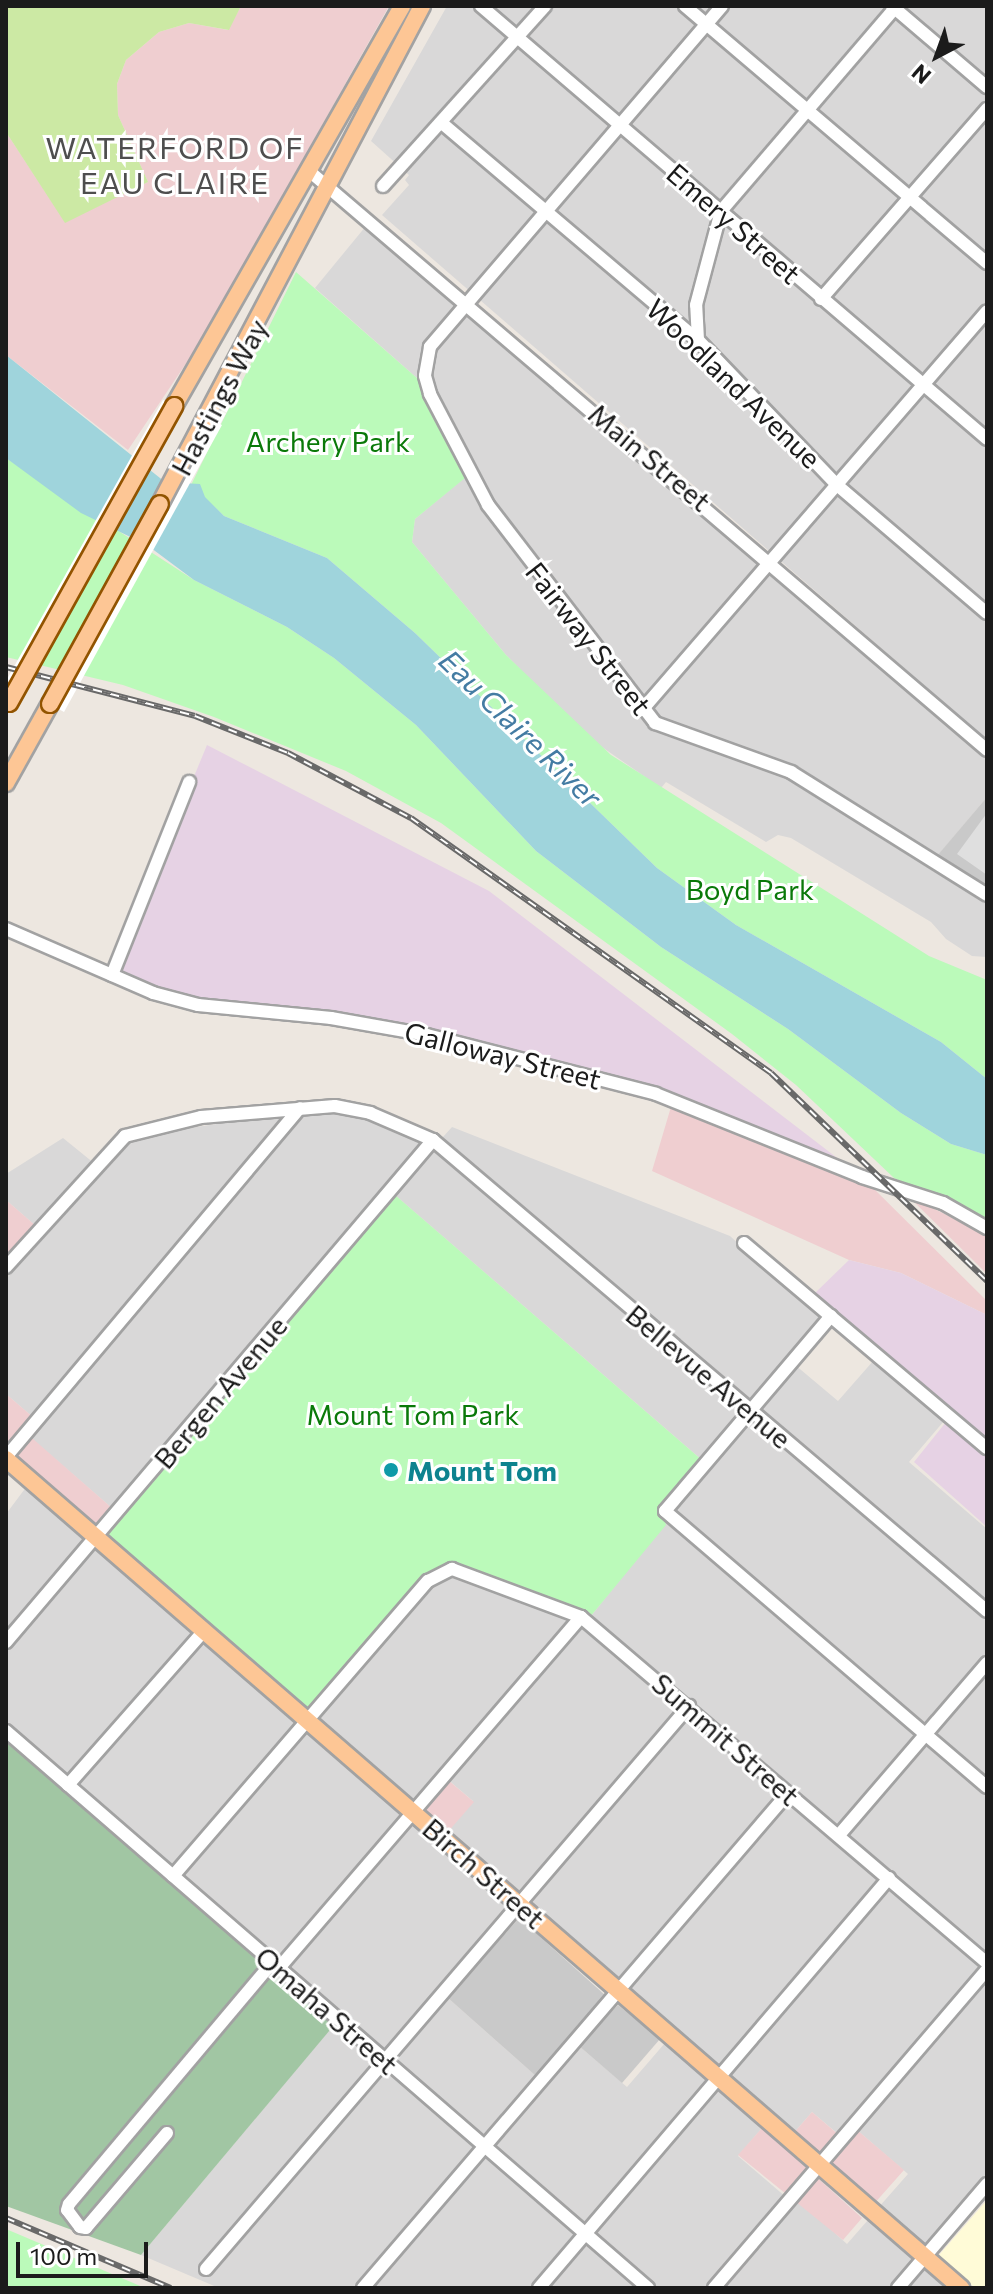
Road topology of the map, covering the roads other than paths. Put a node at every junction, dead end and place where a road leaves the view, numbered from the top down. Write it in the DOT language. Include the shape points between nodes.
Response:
graph roads {
  1 [pos="402,6"];
  2 [pos="422,6"];
  3 [pos="481,6"];
  4 [pos="545,6"];
  5 [pos="685,6"];
  6 [pos="722,6"];
  7 [pos="895,7"];
  8 [pos="706,24"];
  9 [pos="519,38"];
  10 [pos="987,87"];
  11 [pos="808,108"];
  12 [pos="987,109"];
  13 [pos="443,124"];
  14 [pos="618,125"];
  15 [pos="308,170"];
  16 [pos="329,184"];
  17 [pos="383,186"];
  18 [pos="909,195"];
  19 [pos="544,210"];
  20 [pos="721,211"];
  21 [pos="987,263"];
  22 [pos="821,299"];
  23 [pos="466,301"];
  24 [pos="987,311"];
  25 [pos="698,340"];
  26 [pos="924,384"];
  27 [pos="987,439"];
  28 [pos="837,485"];
  29 [pos="772,561"];
  30 [pos="984,606"];
  31 [pos="7,705"];
  32 [pos="642,710"];
  33 [pos="987,750"];
  34 [pos="189,782"];
  35 [pos="6,783"];
  36 [pos="987,895"];
  37 [pos="6,929"];
  38 [pos="112,975"];
  39 [pos="300,1108"];
  40 [pos="433,1140"];
  41 [pos="987,1228"];
  42 [pos="744,1243"];
  43 [pos="6,1267"];
  44 [pos="831,1316"];
  45 [pos="750,1411"];
  46 [pos="987,1448"];
  47 [pos="6,1458"];
  48 [pos="6,1482"];
  49 [pos="39,1488"];
  50 [pos="97,1538"];
  51 [pos="987,1611"];
  52 [pos="581,1617"];
  53 [pos="204,1631"];
  54 [pos="6,1642"];
  55 [pos="987,1663"];
  56 [pos="689,1706"];
  57 [pos="308,1721"];
  58 [pos="6,1731"];
  59 [pos="926,1735"];
  60 [pos="68,1785"];
  61 [pos="987,1787"];
  62 [pos="788,1793"];
  63 [pos="413,1813"];
  64 [pos="839,1835"];
  65 [pos="173,1876"];
  66 [pos="889,1878"];
  67 [pos="521,1905"];
  68 [pos="987,1963"];
  69 [pos="275,1965"];
  70 [pos="987,1970"];
  71 [pos="619,1989"];
  72 [pos="385,2059"];
  73 [pos="720,2076"];
  74 [pos="167,2133"];
  75 [pos="485,2147"];
  76 [pos="821,2163"];
  77 [pos="987,2184"];
  78 [pos="585,2234"];
  79 [pos="924,2257"];
  80 [pos="206,2269"];
  81 [pos="363,2288"];
  82 [pos="539,2288"];
  83 [pos="648,2288"];
  84 [pos="714,2288"];
  85 [pos="898,2288"];
  86 [pos="961,2288"];
  1 -- 15 [label="main road, Hastings Way"];
  2 -- 16 [label="main road, Hastings Way"];
  3 -- 9 [label="street, Emery Street"];
  4 -- 9 [label="street"];
  5 -- 8 [label="street"];
  6 -- 8 [label="street"];
  7 -- 10 [label="street"];
  7 -- 11 [label="street"];
  8 -- 11 [label="street"];
  8 -- 14 [label="street"];
  9 -- 13 [label="street"];
  9 -- 14 [label="street, Emery Street"];
  11 -- 18 [label="street"];
  11 -- 20 [label="street"];
  12 -- 18 [label="street"];
  13 -- 17 [label="street"];
  13 -- 19 [label="street, Woodland Avenue"];
  14 -- 19 [label="street"];
  14 -- 20 [label="street, Emery Street"];
  15 -- 16 [label="street, Main Street"];
  15 -- 31 [label="main road, Hastings Way, bridge"];
  16 -- 23 [label="street, Main Street"];
  16 -- 35 [label="main road, Hastings Way, bridge" via="208,418"];
  18 -- 21 [label="street"];
  18 -- 22 [label="street"];
  19 -- 23 [label="street"];
  19 -- 25 [label="street, Woodland Avenue"];
  20 -- 22 [label="street, Emery Street"];
  20 -- 25 [label="street" via="696,305"];
  22 -- 26 [label="street, Emery Street"];
  23 -- 29 [label="street, Main Street"];
  23 -- 32 [label="street, Fairway Street" via="430,347 425,376 430,394 488,505"];
  24 -- 26 [label="street"];
  25 -- 28 [label="street, Woodland Avenue"];
  26 -- 27 [label="street, Emery Street"];
  26 -- 28 [label="street"];
  28 -- 29 [label="street"];
  28 -- 30 [label="street, Woodland Avenue"];
  29 -- 32 [label="street"];
  29 -- 33 [label="street, Main Street"];
  32 -- 36 [label="street, Fairway Street" via="669,731 791,772"];
  34 -- 38 [label="street"];
  37 -- 38 [label="street, Galloway Street"];
  38 -- 41 [label="street, Galloway Street" via="198,1005 375,1025 644,1090 862,1177 943,1203"];
  39 -- 40 [label="street, Bellevue Avenue" via="335,1106 370,1113"];
  39 -- 43 [label="street, Bellevue Avenue" via="201,1117 125,1136"];
  39 -- 47 [label="street"];
  40 -- 45 [label="street, Bellevue Avenue"];
  40 -- 50 [label="street, Bergen Avenue"];
  42 -- 44 [label="street"];
  44 -- 45 [label="street"];
  44 -- 46 [label="street"];
  45 -- 51 [label="street, Bellevue Avenue"];
  45 -- 59 [label="street" via="665,1511"];
  47 -- 49 [label="main road, Birch Street"];
  48 -- 49 [label="main road"];
  49 -- 50 [label="main road, Birch Street"];
  50 -- 53 [label="main road, Birch Street"];
  50 -- 54 [label="street, Bergen Avenue"];
  52 -- 56 [label="street, Summit Street"];
  52 -- 57 [label="street, Summit Street" via="452,1569 437,1574"];
  52 -- 63 [label="street"];
  53 -- 57 [label="main road, Birch Street"];
  53 -- 60 [label="street"];
  55 -- 59 [label="street"];
  56 -- 62 [label="street, Summit Street"];
  56 -- 67 [label="street"];
  57 -- 63 [label="main road, Birch Street"];
  57 -- 65 [label="street"];
  58 -- 60 [label="street, Omaha Street"];
  59 -- 61 [label="street"];
  59 -- 64 [label="street"];
  60 -- 65 [label="street, Omaha Street"];
  62 -- 64 [label="street, Summit Street"];
  62 -- 71 [label="street"];
  63 -- 67 [label="main road, Birch Street"];
  63 -- 69 [label="street"];
  64 -- 66 [label="street, Summit Street"];
  65 -- 69 [label="street, Omaha Street"];
  66 -- 68 [label="street, Summit Street"];
  66 -- 73 [label="street"];
  67 -- 71 [label="main road, Birch Street"];
  67 -- 72 [label="street"];
  69 -- 72 [label="street, Omaha Street"];
  69 -- 74 [label="street" via="69,2204 67,2210 80,2227 86,2228"];
  70 -- 76 [label="street"];
  71 -- 73 [label="main road, Birch Street"];
  71 -- 75 [label="street"];
  72 -- 75 [label="street, Omaha Street"];
  72 -- 80 [label="street"];
  73 -- 76 [label="main road, Birch Street"];
  73 -- 78 [label="street"];
  75 -- 78 [label="street, Omaha Street"];
  75 -- 81 [label="street"];
  76 -- 79 [label="main road, Birch Street"];
  76 -- 84 [label="street"];
  77 -- 79 [label="street"];
  78 -- 82 [label="street"];
  78 -- 83 [label="street, Omaha Street"];
  79 -- 85 [label="street"];
  79 -- 86 [label="main road, Birch Street"];
}
